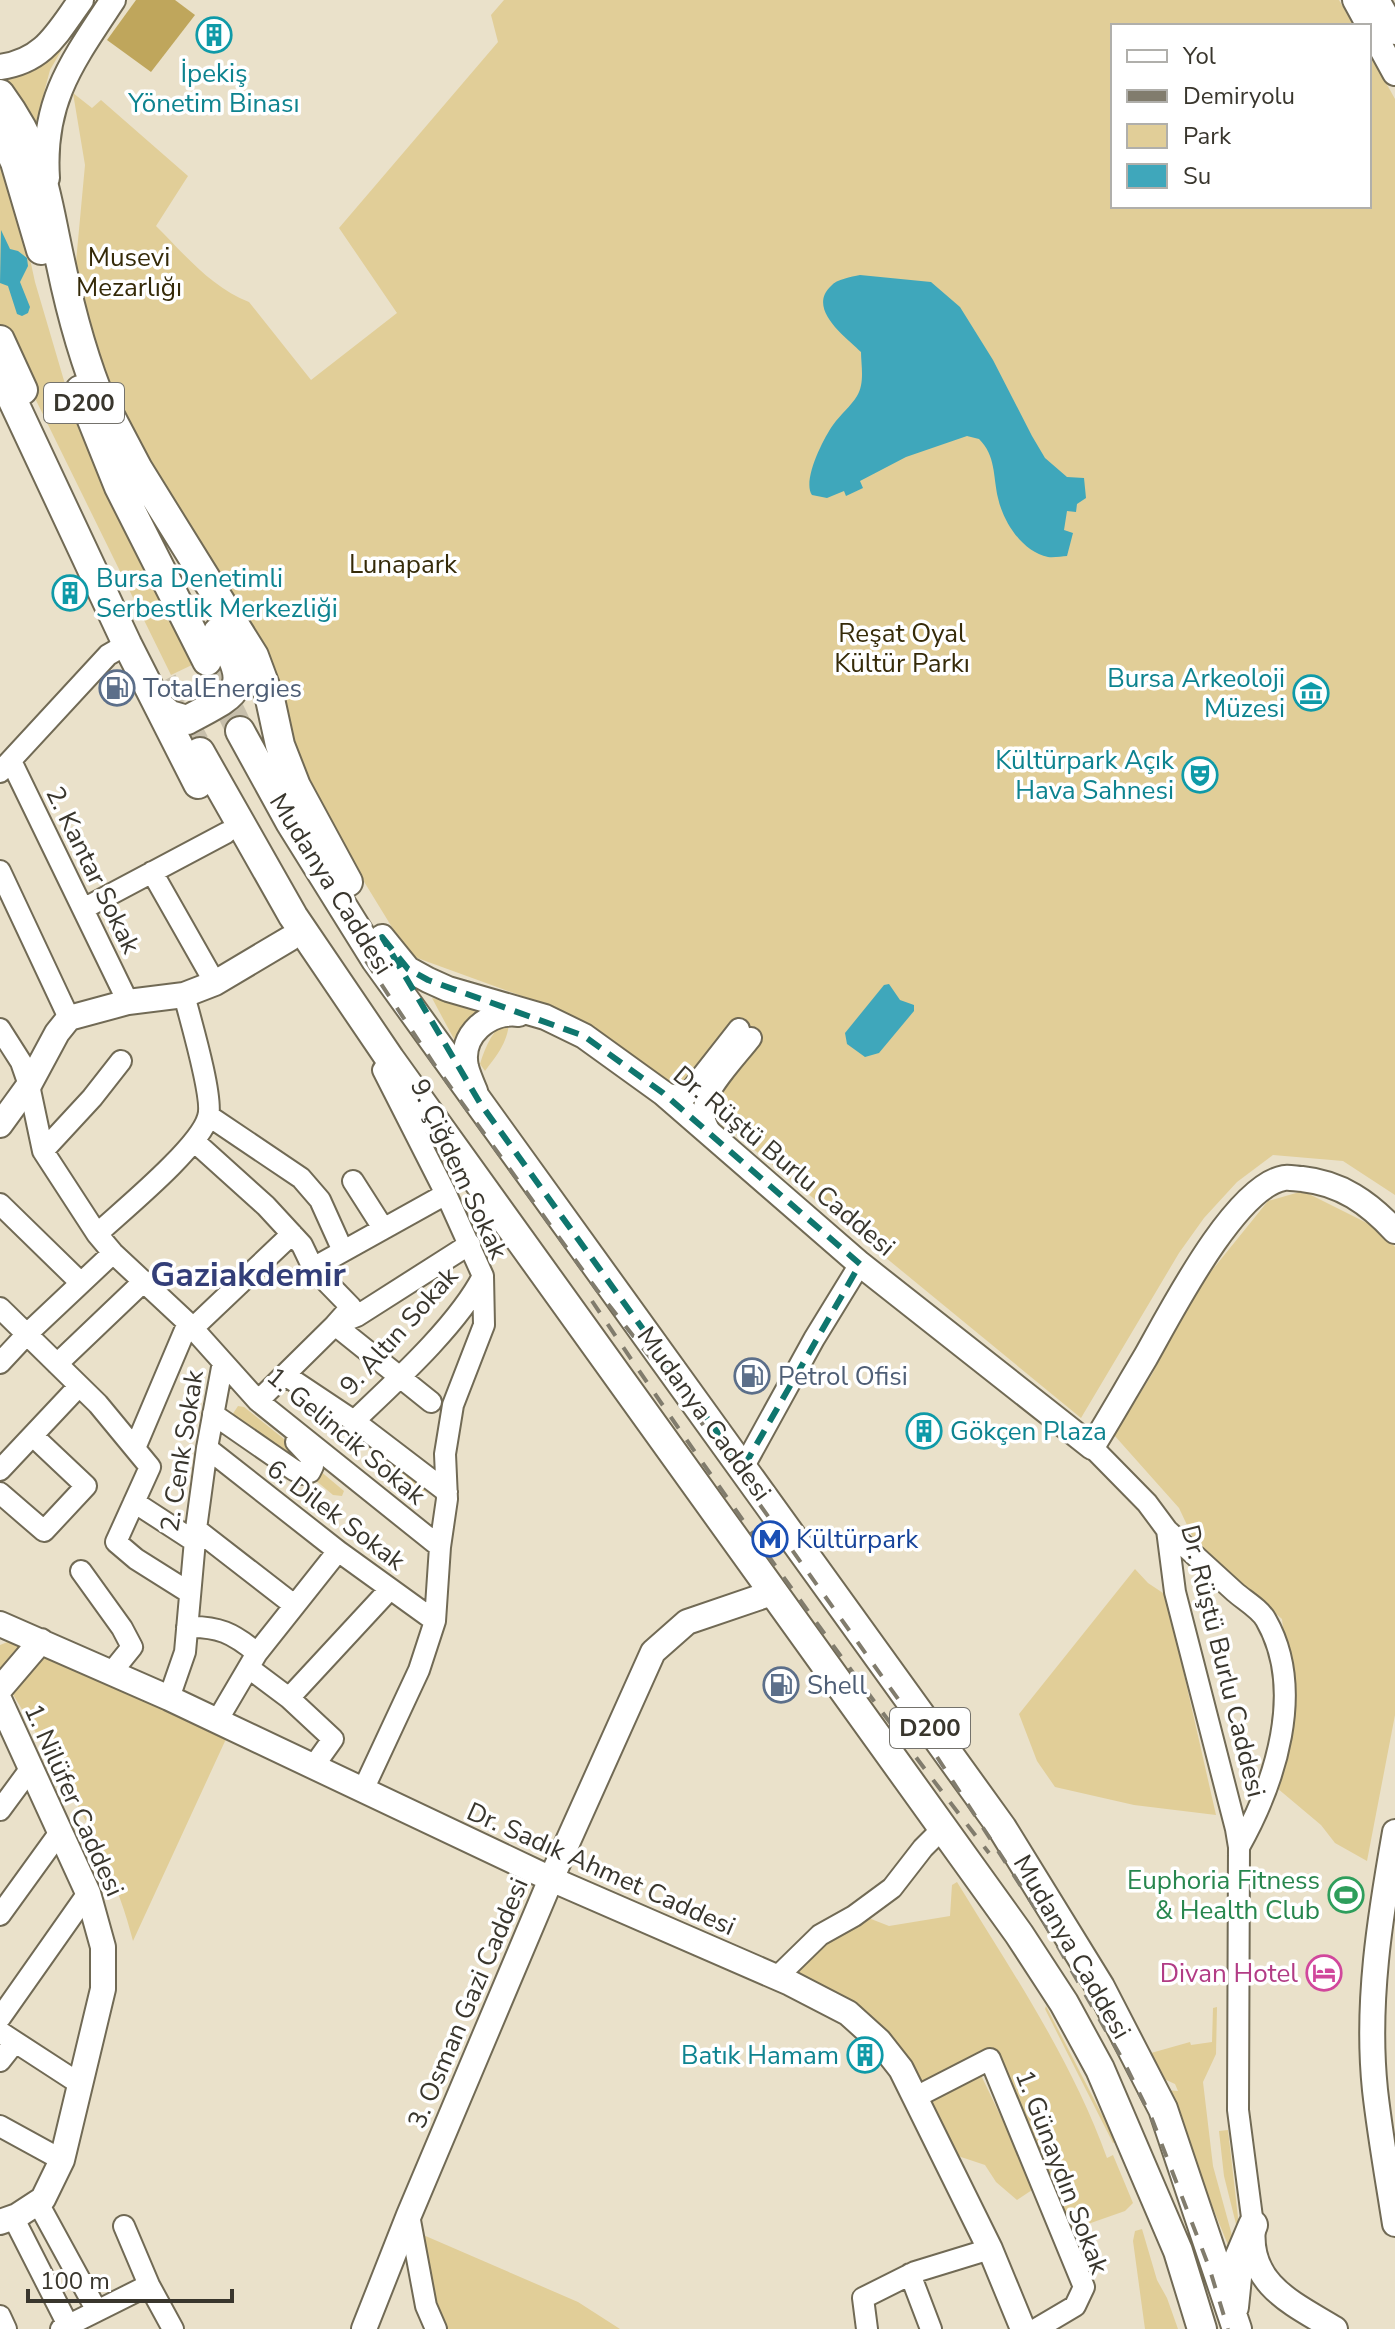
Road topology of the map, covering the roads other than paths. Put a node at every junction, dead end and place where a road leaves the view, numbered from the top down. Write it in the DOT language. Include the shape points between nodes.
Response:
graph roads {
  1 [pos="81,0"];
  2 [pos="113,0"];
  3 [pos="1355,0"];
  4 [pos="1377,0"];
  5 [pos="1368,24"];
  6 [pos="1371,29"];
  7 [pos="1395,32"];
  8 [pos="0,67"];
  9 [pos="1395,73"];
  10 [pos="0,94"];
  11 [pos="0,130"];
  12 [pos="48,193"];
  13 [pos="0,340"];
  14 [pos="0,374"];
  15 [pos="97,391"];
  16 [pos="127,644"];
  17 [pos="207,661"];
  18 [pos="161,693"];
  19 [pos="275,726"];
  20 [pos="240,731"];
  21 [pos="193,759"];
  22 [pos="6,766"];
  23 [pos="226,833"];
  24 [pos="0,871"];
  25 [pos="152,872"];
  26 [pos="83,909"];
  27 [pos="382,937"];
  28 [pos="289,939"];
  29 [pos="215,983"];
  30 [pos="184,995"];
  31 [pos="128,1002"];
  32 [pos="545,1017"];
  33 [pos="69,1018"];
  34 [pos="2,1039"];
  35 [pos="121,1061"];
  36 [pos="383,1070"];
  37 [pos="29,1085"];
  38 [pos="663,1093"];
  39 [pos="480,1103"];
  40 [pos="209,1116"];
  41 [pos="0,1125"];
  42 [pos="713,1137"];
  43 [pos="195,1142"];
  44 [pos="43,1151"];
  45 [pos="353,1181"];
  46 [pos="446,1194"];
  47 [pos="0,1204"];
  48 [pos="497,1209"];
  49 [pos="1395,1210"];
  50 [pos="383,1228"];
  51 [pos="1395,1231"];
  52 [pos="97,1234"];
  53 [pos="292,1234"];
  54 [pos="470,1244"];
  55 [pos="343,1251"];
  56 [pos="113,1253"];
  57 [pos="860,1264"];
  58 [pos="313,1268"];
  59 [pos="483,1276"];
  60 [pos="144,1281"];
  61 [pos="81,1283"];
  62 [pos="0,1308"];
  63 [pos="335,1325"];
  64 [pos="190,1326"];
  65 [pos="27,1334"];
  66 [pos="0,1363"];
  67 [pos="57,1364"];
  68 [pos="221,1372"];
  69 [pos="285,1375"];
  70 [pos="399,1378"];
  71 [pos="79,1386"];
  72 [pos="258,1401"];
  73 [pos="431,1402"];
  74 [pos="213,1414"];
  75 [pos="354,1421"];
  76 [pos="33,1436"];
  77 [pos="1086,1443"];
  78 [pos="135,1448"];
  79 [pos="207,1448"];
  80 [pos="743,1468"];
  81 [pos="0,1470"];
  82 [pos="447,1492"];
  83 [pos="0,1493"];
  84 [pos="134,1502"];
  85 [pos="1167,1530"];
  86 [pos="195,1535"];
  87 [pos="440,1547"];
  88 [pos="338,1551"];
  89 [pos="81,1571"];
  90 [pos="390,1589"];
  91 [pos="775,1592"];
  92 [pos="190,1593"];
  93 [pos="294,1605"];
  94 [pos="435,1621"];
  95 [pos="0,1624"];
  96 [pos="187,1627"];
  97 [pos="41,1641"];
  98 [pos="253,1660"];
  99 [pos="111,1673"];
  100 [pos="0,1689"];
  101 [pos="169,1698"];
  102 [pos="289,1698"];
  103 [pos="0,1701"];
  104 [pos="217,1721"];
  105 [pos="313,1767"];
  106 [pos="31,1768"];
  107 [pos="363,1790"];
  108 [pos="1,1808"];
  109 [pos="943,1828"];
  110 [pos="60,1832"];
  111 [pos="1395,1832"];
  112 [pos="1239,1847"];
  113 [pos="551,1879"];
  114 [pos="88,1893"];
  115 [pos="0,1915"];
  116 [pos="777,1977"];
  117 [pos="0,2018"];
  118 [pos="7,2037"];
  119 [pos="0,2061"];
  120 [pos="80,2084"];
  121 [pos="916,2097"];
  122 [pos="0,2126"];
  123 [pos="62,2160"];
  124 [pos="38,2203"];
  125 [pos="409,2215"];
  126 [pos="6,2219"];
  127 [pos="1395,2224"];
  128 [pos="1253,2225"];
  129 [pos="124,2226"];
  130 [pos="990,2249"];
  131 [pos="910,2274"];
  132 [pos="149,2285"];
  133 [pos="97,2311"];
  134 [pos="0,2316"];
  135 [pos="1235,2322"];
  136 [pos="67,2328"];
  137 [pos="6,2329"];
  138 [pos="173,2329"];
  139 [pos="364,2329"];
  140 [pos="436,2329"];
  141 [pos="867,2329"];
  142 [pos="931,2329"];
  143 [pos="1023,2329"];
  144 [pos="1036,2329"];
  145 [pos="1202,2329"];
  146 [pos="1335,2329"];
  1 -- 8 [label="main road" via="38,54"];
  2 -- 12 [label="main road" via="57,92 48,124"];
  3 -- 5 [label="main road"];
  4 -- 7 [label="main road"];
  6 -- 9 [label="main road"];
  10 -- 12 [label="highway" via="19,120"];
  11 -- 17 [label="highway, D200" via="37,231 53,307 87,411 119,487"];
  12 -- 15 [label="highway" via="76,329"];
  13 -- 18 [label="highway, D200"];
  14 -- 16 [label="highway"];
  15 -- 18 [label="highway" via="154,519 237,669 238,682 229,698 187,720 170,715"];
  15 -- 19 [label="highway" via="138,469 254,656"];
  16 -- 18 [label="highway"];
  16 -- 22 [label="street" via="108,655"];
  18 -- 21 [label="highway"];
  19 -- 21 [label="highway" via="261,713 242,713 190,741"];
  19 -- 27 [label="highway" via="310,813"];
  20 -- 39 [label="highway, Mudanya Caddesi / D200" via="376,960"];
  21 -- 23 [label="highway"];
  21 -- 48 [label="highway, Mudanya Caddesi / D200" via="293,916"];
  22 -- 26 [label="street, 2. Kantar Sokak"];
  23 -- 25 [label="street"];
  23 -- 28 [label="highway"];
  24 -- 33 [label="street"];
  25 -- 26 [label="street"];
  25 -- 29 [label="street"];
  26 -- 31 [label="street, 2. Kantar Sokak"];
  27 -- 32 [label="main road" via="408,969 428,980"];
  27 -- 39 [label="highway"];
  28 -- 29 [label="main road"];
  28 -- 36 [label="highway"];
  29 -- 30 [label="main road"];
  30 -- 31 [label="main road"];
  30 -- 40 [label="street"];
  31 -- 33 [label="main road"];
  32 -- 38 [label="main road, Dr. Rüştü Burlu Caddesi" via="584,1036"];
  32 -- 39 [label="main road" via="504,1012 478,1027 467,1044 465,1065"];
  33 -- 37 [label="main road"];
  34 -- 37 [label="street, 2. Cenk Sokak" via="21,1062"];
  35 -- 44 [label="street"];
  36 -- 46 [label="street, 9. Çiğdem Sokak"];
  36 -- 48 [label="highway"];
  37 -- 41 [label="main road"];
  37 -- 44 [label="street, 2. Cenk Sokak"];
  38 -- 42 [label="main road, Dr. Rüştü Burlu Caddesi"];
  38 -- 42 [label="street" via="688,1094 745,1033 703,1108"];
  39 -- 80 [label="highway, Mudanya Caddesi / D200"];
  40 -- 43 [label="street"];
  40 -- 55 [label="street" via="301,1178 320,1200"];
  42 -- 57 [label="main road, Dr. Rüştü Burlu Caddesi"];
  43 -- 52 [label="street"];
  43 -- 53 [label="street"];
  44 -- 52 [label="street, 2. Cenk Sokak"];
  45 -- 50 [label="street"];
  46 -- 50 [label="street"];
  46 -- 54 [label="street, 9. Çiğdem Sokak"];
  47 -- 61 [label="street"];
  48 -- 91 [label="highway, Mudanya Caddesi / D200"];
  49 -- 77 [label="main road" via="1336,1171 1287,1164 1265,1170 1207,1227"];
  50 -- 55 [label="street"];
  51 -- 77 [label="main road" via="1373,1207 1340,1188 1283,1178 1259,1191 1200,1263"];
  52 -- 56 [label="street, 2. Cenk Sokak"];
  53 -- 58 [label="street"];
  53 -- 64 [label="street"];
  54 -- 59 [label="street, 9. Çiğdem Sokak"];
  54 -- 63 [label="street"];
  55 -- 58 [label="street"];
  56 -- 60 [label="street, 2. Cenk Sokak"];
  56 -- 61 [label="street"];
  57 -- 77 [label="main road, Dr. Rüştü Burlu Caddesi"];
  57 -- 80 [label="street"];
  58 -- 63 [label="street" via="351,1307"];
  59 -- 70 [label="street, 9. Altın Sokak" via="472,1297"];
  59 -- 82 [label="street, 9. Çiğdem Sokak" via="484,1325 453,1405 445,1454"];
  60 -- 64 [label="street, 2. Cenk Sokak"];
  60 -- 67 [label="street"];
  61 -- 65 [label="street"];
  62 -- 65 [label="street"];
  63 -- 69 [label="street"];
  63 -- 70 [label="street"];
  64 -- 68 [label="street, 2. Cenk Sokak"];
  64 -- 78 [label="street"];
  65 -- 66 [label="street"];
  65 -- 67 [label="street"];
  67 -- 71 [label="street"];
  68 -- 72 [label="street, 1. Gelincik Sokak"];
  68 -- 74 [label="street, 2. Cenk Sokak"];
  68 -- 74 [label="street" via="304,1449 313,1466 310,1472 294,1470"];
  69 -- 72 [label="street"];
  69 -- 75 [label="street, 9. Altın Sokak"];
  70 -- 73 [label="street"];
  70 -- 75 [label="street, 9. Altın Sokak"];
  71 -- 76 [label="street"];
  71 -- 78 [label="street"];
  72 -- 87 [label="street, 1. Gelincik Sokak"];
  74 -- 79 [label="street, 2. Cenk Sokak"];
  75 -- 82 [label="street, 9. Altın Sokak"];
  76 -- 81 [label="street"];
  76 -- 83 [label="street" via="86,1486 44,1531"];
  77 -- 85 [label="street, Dr. Rüştü Burlu Caddesi"];
  78 -- 84 [label="street" via="150,1467"];
  79 -- 86 [label="street, 2. Cenk Sokak"];
  79 -- 88 [label="street, 6. Dilek Sokak"];
  80 -- 135 [label="highway, Mudanya Caddesi / D200" via="1002,1828 1100,1987 1163,2109"];
  82 -- 87 [label="street, 9. Çiğdem Sokak"];
  84 -- 86 [label="street"];
  84 -- 92 [label="street" via="116,1542"];
  85 -- 112 [label="street, Dr. Rüştü Burlu Caddesi" via="1175,1592"];
  85 -- 112 [label="street" via="1265,1618 1278,1651 1284,1714 1278,1757"];
  86 -- 92 [label="street, 2. Cenk Sokak"];
  86 -- 93 [label="street"];
  87 -- 94 [label="street, 9. Çiğdem Sokak"];
  88 -- 90 [label="street, 6. Dilek Sokak"];
  88 -- 93 [label="street"];
  89 -- 99 [label="street" via="132,1647"];
  90 -- 94 [label="street, 6. Dilek Sokak"];
  90 -- 102 [label="street"];
  91 -- 109 [label="highway, Mudanya Caddesi / D200"];
  91 -- 113 [label="main road, 3. Osman Gazi Caddesi" via="687,1622 653,1652"];
  92 -- 96 [label="street, 2. Cenk Sokak"];
  93 -- 98 [label="street"];
  94 -- 107 [label="street, 9. Çiğdem Sokak" via="419,1670"];
  95 -- 97 [label="main road, Dr. Sadık Ahmet Caddesi"];
  96 -- 98 [label="street" via="212,1626 240,1639"];
  96 -- 101 [label="street, 2. Cenk Sokak" via="185,1652"];
  97 -- 99 [label="main road, Dr. Sadık Ahmet Caddesi"];
  97 -- 100 [label="main road"];
  98 -- 102 [label="street"];
  98 -- 104 [label="street"];
  99 -- 101 [label="main road, Dr. Sadık Ahmet Caddesi"];
  101 -- 104 [label="main road, Dr. Sadık Ahmet Caddesi"];
  102 -- 105 [label="street" via="333,1739"];
  103 -- 106 [label="main road, 1. Nilüfer Caddesi"];
  104 -- 105 [label="main road, Dr. Sadık Ahmet Caddesi"];
  105 -- 107 [label="main road, Dr. Sadık Ahmet Caddesi"];
  106 -- 108 [label="street"];
  106 -- 110 [label="main road, 1. Nilüfer Caddesi"];
  107 -- 113 [label="main road, Dr. Sadık Ahmet Caddesi"];
  109 -- 116 [label="street" via="892,1888 820,1935"];
  109 -- 145 [label="highway, Mudanya Caddesi / D200" via="1064,2003 1100,2069 1178,2251"];
  110 -- 114 [label="main road, 1. Nilüfer Caddesi"];
  110 -- 115 [label="street"];
  111 -- 127 [label="main road" via="1373,1992 1375,2088"];
  112 -- 128 [label="street, Dr. Rüştü Burlu Caddesi" via="1238,2110"];
  113 -- 116 [label="main road, Dr. Sadık Ahmet Caddesi"];
  113 -- 125 [label="main road, 3. Osman Gazi Caddesi"];
  114 -- 117 [label="street"];
  114 -- 120 [label="main road, 1. Nilüfer Caddesi" via="103,1947 103,1989"];
  116 -- 121 [label="main road, Dr. Sadık Ahmet Caddesi" via="848,2013 879,2041"];
  118 -- 119 [label="street"];
  118 -- 120 [label="street"];
  120 -- 123 [label="main road, 1. Nilüfer Caddesi"];
  121 -- 130 [label="main road, Dr. Sadık Ahmet Caddesi"];
  121 -- 144 [label="street, 1. Günaydın Sokak" via="990,2059 1084,2287 1075,2306"];
  122 -- 123 [label="street"];
  123 -- 124 [label="main road, 1. Nilüfer Caddesi"];
  124 -- 126 [label="main road, 1. Nilüfer Caddesi"];
  124 -- 133 [label="street"];
  125 -- 139 [label="main road, 3. Osman Gazi Caddesi"];
  125 -- 140 [label="street" via="426,2306"];
  126 -- 136 [label="street"];
  128 -- 135 [label="highway" via="1239,2258"];
  128 -- 146 [label="main road" via="1256,2265 1272,2287"];
  129 -- 132 [label="street"];
  130 -- 131 [label="street"];
  130 -- 143 [label="main road, Dr. Sadık Ahmet Caddesi"];
  131 -- 141 [label="street" via="863,2298"];
  131 -- 142 [label="street"];
  132 -- 133 [label="street"];
  132 -- 138 [label="street"];
  133 -- 136 [label="street"];
  134 -- 137 [label="street"];
}
